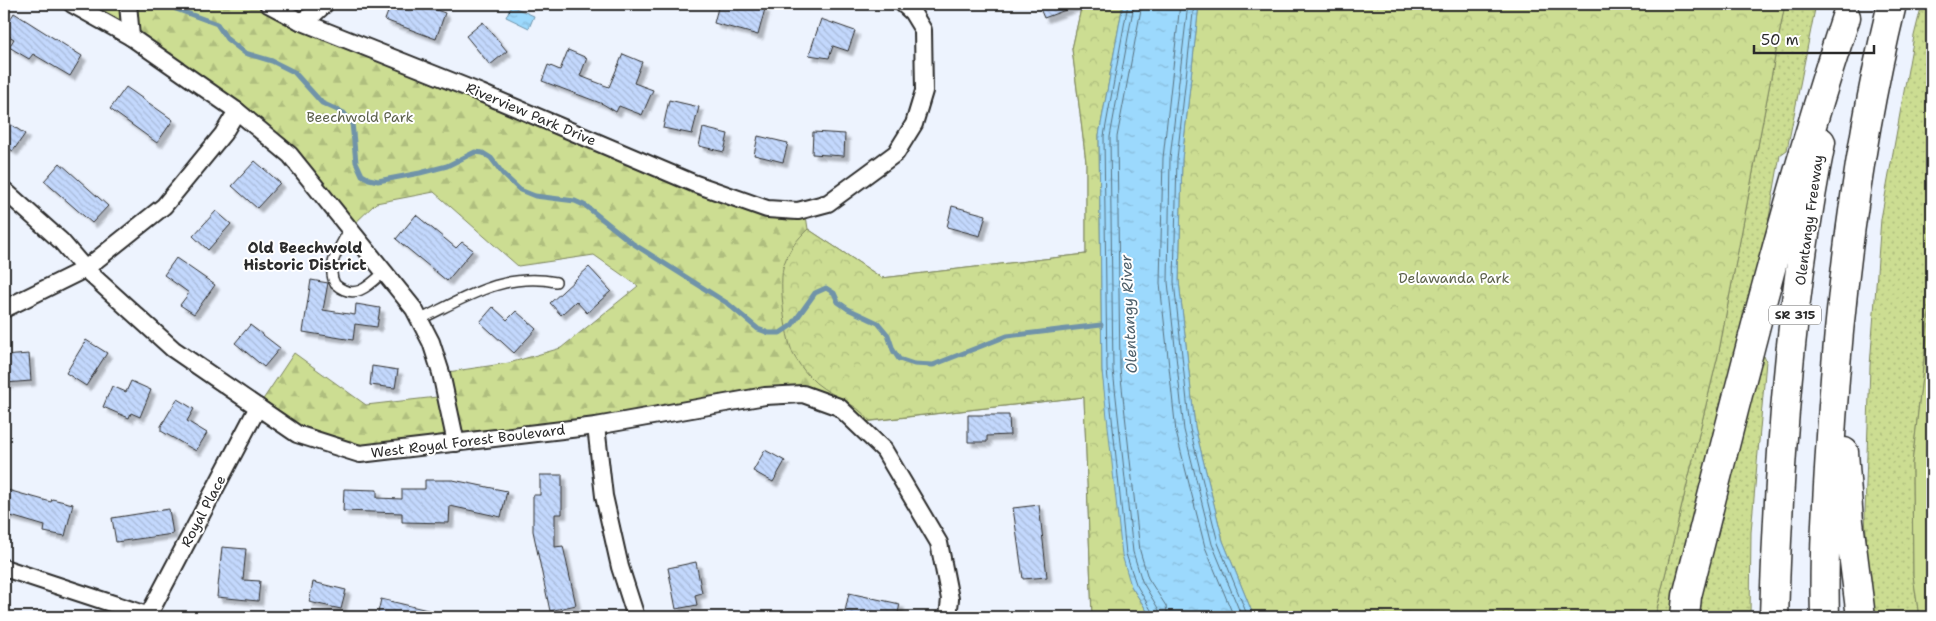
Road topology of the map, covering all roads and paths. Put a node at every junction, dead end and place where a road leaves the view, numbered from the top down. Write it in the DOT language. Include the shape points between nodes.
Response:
graph roads {
  1 [pos="72,4"];
  2 [pos="128,4"];
  3 [pos="268,4"];
  4 [pos="325,4"];
  5 [pos="903,4"];
  6 [pos="1892,4"];
  7 [pos="1847,10"];
  8 [pos="300,21"];
  9 [pos="131,38"];
  10 [pos="237,111"];
  11 [pos="4,190"];
  12 [pos="350,228"];
  13 [pos="85,269"];
  14 [pos="385,271"];
  15 [pos="556,282"];
  16 [pos="4,309"];
  17 [pos="419,320"];
  18 [pos="1837,343"];
  19 [pos="258,407"];
  20 [pos="596,426"];
  21 [pos="456,443"];
  22 [pos="4,568"];
  23 [pos="151,616"];
  24 [pos="636,617"];
  25 [pos="948,617"];
  26 [pos="1685,617"];
  27 [pos="1774,617"];
  28 [pos="1825,617"];
  29 [pos="1861,617"];
  1 -- 9 [label="street"];
  2 -- 9 [label="street"];
  3 -- 8 [label="street, Riverview Park Drive"];
  4 -- 8 [label="street"];
  5 -- 8 [label="street, Riverview Park Drive" via="923,30 924,91 914,124 896,153 828,203 798,211 768,209 693,183"];
  6 -- 18 [label="highway, SR 315" via="1859,168"];
  7 -- 26 [label="highway" via="1810,124 1762,300 1687,596"];
  7 -- 27 [label="highway, Olentangy Freeway / SR 315" via="1817,163 1792,336 1778,501"];
  9 -- 10 [label="street"];
  10 -- 12 [label="street" via="290,155"];
  10 -- 13 [label="street" via="223,134 164,206"];
  11 -- 13 [label="street, West Royal Forest Boulevard" via="61,241"];
  12 -- 14 [label="street"];
  12 -- 14 [label="lane" via="332,262 331,271 336,284 350,293 358,292"];
  13 -- 16 [label="street"];
  13 -- 19 [label="street, West Royal Forest Boulevard" via="172,348"];
  14 -- 17 [label="street"];
  15 -- 17 [label="lane" via="542,279 508,281 489,286"];
  17 -- 21 [label="street" via="442,373"];
  18 -- 28 [label="highway, SR 315" via="1827,498"];
  18 -- 29 [label="highway" via="1849,522"];
  19 -- 21 [label="street, West Royal Forest Boulevard" via="297,434 360,454"];
  19 -- 23 [label="street, Royal Place"];
  20 -- 21 [label="street, West Royal Forest Boulevard"];
  20 -- 24 [label="street" via="604,496 620,567"];
  20 -- 25 [label="street, West Royal Forest Boulevard" via="781,395 803,394 839,407 884,450 940,543 950,599"];
  22 -- 23 [label="street"];
}
